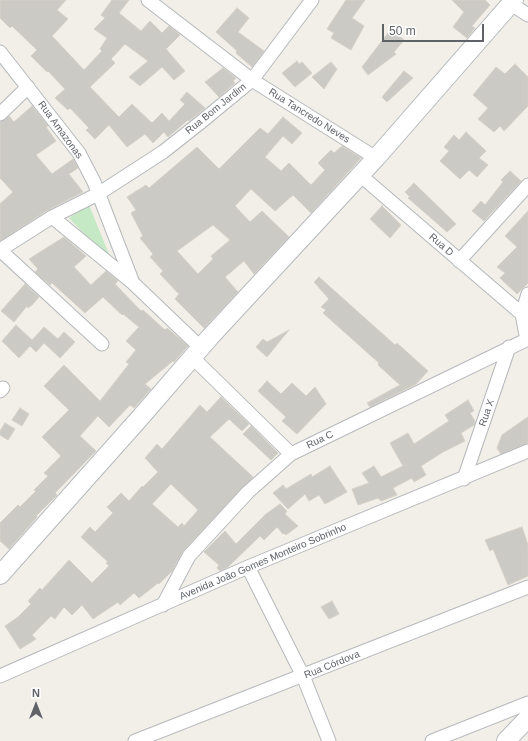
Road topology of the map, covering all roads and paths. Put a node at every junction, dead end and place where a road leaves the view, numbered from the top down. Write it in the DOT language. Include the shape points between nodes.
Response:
graph roads {
  1 [pos="148,0"];
  2 [pos="312,0"];
  3 [pos="512,2"];
  4 [pos="528,15"];
  5 [pos="0,52"];
  6 [pos="252,80"];
  7 [pos="28,88"];
  8 [pos="0,114"];
  9 [pos="376,158"];
  10 [pos="360,175"];
  11 [pos="528,184"];
  12 [pos="98,194"];
  13 [pos="52,217"];
  14 [pos="0,250"];
  15 [pos="459,261"];
  16 [pos="133,283"];
  17 [pos="528,294"];
  18 [pos="522,314"];
  19 [pos="528,340"];
  20 [pos="102,344"];
  21 [pos="509,347"];
  22 [pos="196,352"];
  23 [pos="528,451"];
  24 [pos="291,454"];
  25 [pos="464,479"];
  26 [pos="248,567"];
  27 [pos="0,575"];
  28 [pos="528,587"];
  29 [pos="163,605"];
  30 [pos="0,676"];
  31 [pos="303,676"];
  32 [pos="528,703"];
  33 [pos="528,718"];
  34 [pos="135,741"];
  35 [pos="329,741"];
  36 [pos="432,741"];
  37 [pos="506,741"];
  1 -- 6 [label="street, Rua Tancredo Neves"];
  2 -- 6 [label="street, Rua Bom Jardim"];
  3 -- 4 [label="street"];
  3 -- 9 [label="main road"];
  5 -- 7 [label="street, Rua Amazonas"];
  6 -- 9 [label="street, Rua Tancredo Neves"];
  6 -- 12 [label="street, Rua Bom Jardim" via="163,152"];
  7 -- 8 [label="street"];
  7 -- 12 [label="street, Rua Amazonas" via="79,153"];
  9 -- 10 [label="main road"];
  10 -- 15 [label="street, Rua D"];
  10 -- 22 [label="main road"];
  11 -- 15 [label="street"];
  12 -- 13 [label="street, Rua Bom Jardim"];
  12 -- 16 [label="street, Rua Amazonas"];
  13 -- 14 [label="street"];
  13 -- 16 [label="street, Rua Amazonas"];
  14 -- 20 [label="street"];
  15 -- 18 [label="street, Rua D"];
  16 -- 22 [label="street, Rua Amazonas"];
  17 -- 18 [label="street"];
  18 -- 19 [label="street"];
  19 -- 21 [label="street, Rua C"];
  21 -- 24 [label="street, Rua C"];
  21 -- 25 [label="street, Rua X"];
  22 -- 24 [label="street, Rua Amazonas"];
  22 -- 27 [label="main road"];
  23 -- 25 [label="street, Avenida João Gomes Monteiro Sobrinho"];
  24 -- 29 [label="street, Rua C" via="248,492 188,556"];
  25 -- 26 [label="street, Avenida João Gomes Monteiro Sobrinho"];
  26 -- 29 [label="street, Avenida João Gomes Monteiro Sobrinho"];
  26 -- 31 [label="street"];
  28 -- 31 [label="street, Rua Córdova"];
  29 -- 30 [label="street, Avenida João Gomes Monteiro Sobrinho"];
  31 -- 34 [label="street, Rua Córdova"];
  31 -- 35 [label="street"];
  32 -- 36 [label="street"];
  33 -- 37 [label="main road"];
}
